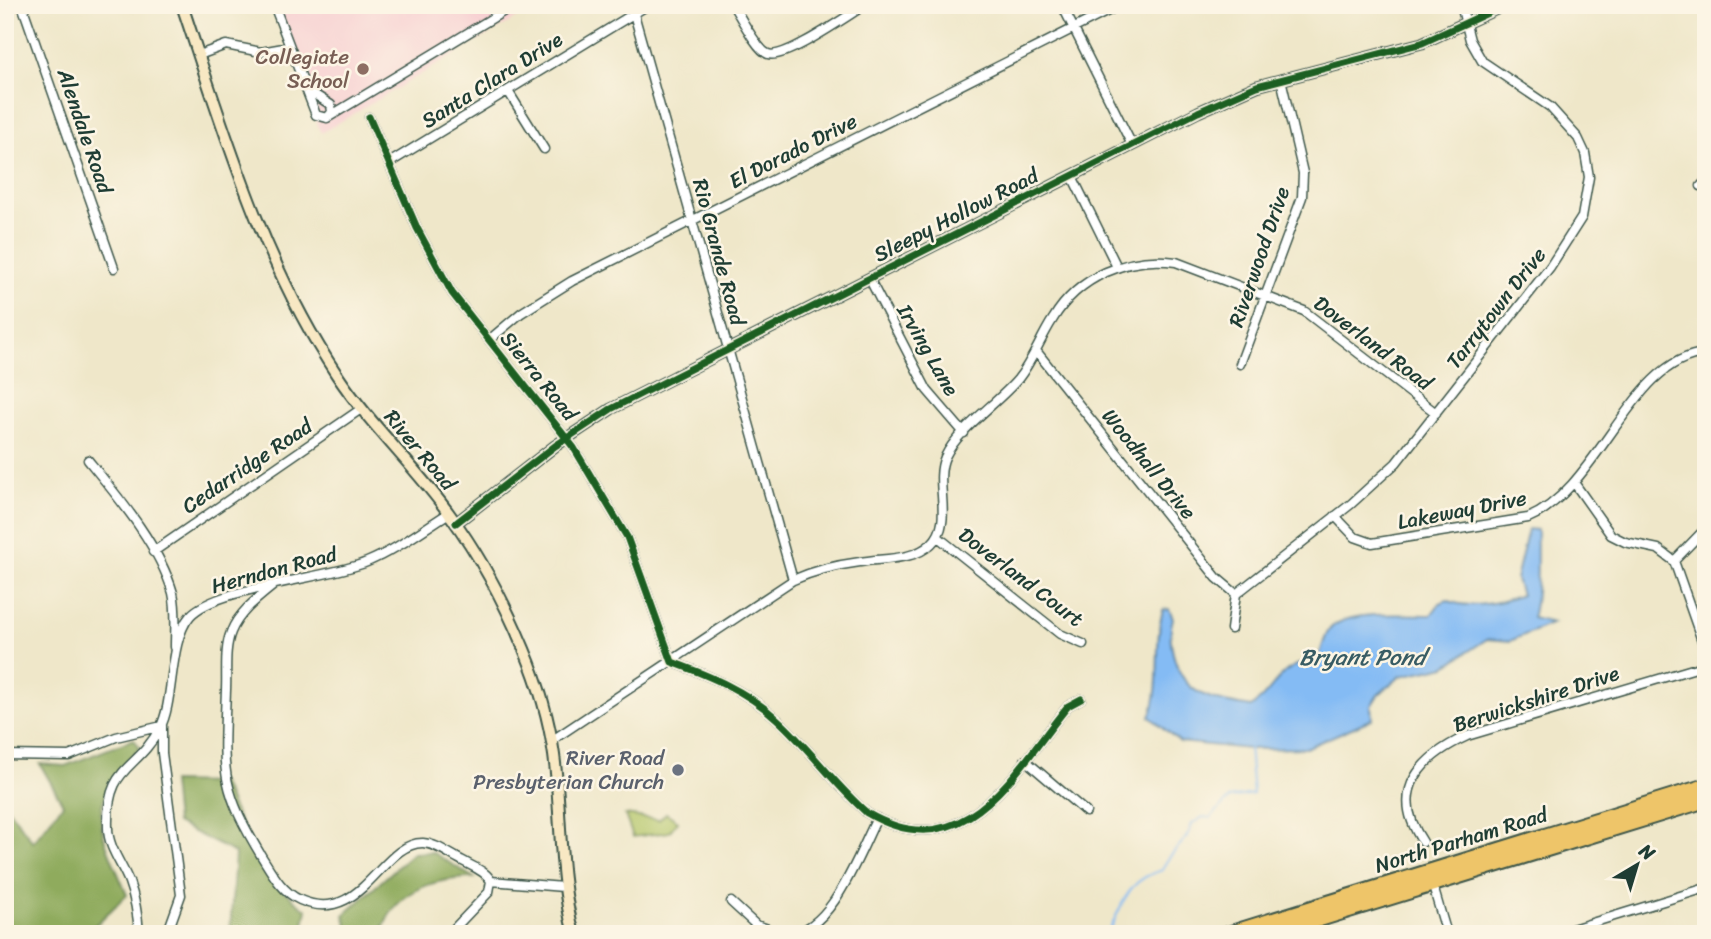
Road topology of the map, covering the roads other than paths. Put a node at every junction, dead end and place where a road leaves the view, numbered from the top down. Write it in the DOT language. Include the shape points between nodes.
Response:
graph roads {
  1 [pos="22,5"];
  2 [pos="182,5"];
  3 [pos="275,5"];
  4 [pos="514,5"];
  5 [pos="648,5"];
  6 [pos="733,5"];
  7 [pos="865,5"];
  8 [pos="1062,5"];
  9 [pos="1120,5"];
  10 [pos="1461,5"];
  11 [pos="1505,5"];
  12 [pos="634,14"];
  13 [pos="1466,25"];
  14 [pos="1073,28"];
  15 [pos="289,47"];
  16 [pos="199,55"];
  17 [pos="1281,79"];
  18 [pos="306,89"];
  19 [pos="508,91"];
  20 [pos="327,117"];
  21 [pos="369,117"];
  22 [pos="1132,145"];
  23 [pos="544,149"];
  24 [pos="389,163"];
  25 [pos="1072,176"];
  26 [pos="692,222"];
  27 [pos="1117,267"];
  28 [pos="114,268"];
  29 [pos="869,278"];
  30 [pos="1267,295"];
  31 [pos="489,341"];
  32 [pos="728,349"];
  33 [pos="1037,352"];
  34 [pos="1706,353"];
  35 [pos="1240,364"];
  36 [pos="361,409"];
  37 [pos="1436,413"];
  38 [pos="964,433"];
  39 [pos="566,438"];
  40 [pos="88,460"];
  41 [pos="1574,484"];
  42 [pos="1335,516"];
  43 [pos="452,518"];
  44 [pos="1706,528"];
  45 [pos="938,537"];
  46 [pos="153,552"];
  47 [pos="1674,561"];
  48 [pos="793,580"];
  49 [pos="274,585"];
  50 [pos="1236,594"];
  51 [pos="1231,629"];
  52 [pos="1083,644"];
  53 [pos="1706,652"];
  54 [pos="176,657"];
  55 [pos="673,662"];
  56 [pos="1706,665"];
  57 [pos="1081,699"];
  58 [pos="162,726"];
  59 [pos="551,741"];
  60 [pos="5,755"];
  61 [pos="1026,760"];
  62 [pos="1706,786"];
  63 [pos="1706,800"];
  64 [pos="1086,812"];
  65 [pos="877,818"];
  66 [pos="1423,842"];
  67 [pos="1431,878"];
  68 [pos="491,881"];
  69 [pos="563,887"];
  70 [pos="1706,888"];
  71 [pos="731,902"];
  72 [pos="1576,931"];
  73 [pos="139,934"];
  74 [pos="167,934"];
  75 [pos="449,934"];
  76 [pos="574,934"];
  77 [pos="783,934"];
  78 [pos="789,934"];
  79 [pos="1228,934"];
  80 [pos="1271,934"];
  81 [pos="1447,934"];
  82 [pos="1556,934"];
  1 -- 28 [label="street, Alendale Road"];
  2 -- 16 [label="main road, River Road"];
  3 -- 15 [label="street"];
  4 -- 20 [label="street"];
  5 -- 12 [label="street, Santa Clara Drive"];
  6 -- 7 [label="street" via="762,50 776,54"];
  8 -- 14 [label="street"];
  9 -- 14 [label="street, El Dorado Drive"];
  10 -- 13 [label="street, Tarrytown Drive"];
  11 -- 13 [label="street, Sleepy Hollow Road"];
  12 -- 19 [label="street, Santa Clara Drive"];
  12 -- 26 [label="street, Rio Grande Road"];
  13 -- 17 [label="street, Sleepy Hollow Road" via="1411,47"];
  13 -- 37 [label="street, Tarrytown Drive" via="1474,48 1488,66 1550,107 1571,127 1585,153 1588,190 1582,217 1570,240"];
  14 -- 22 [label="street"];
  14 -- 26 [label="street, El Dorado Drive"];
  15 -- 16 [label="street" via="267,52 226,45"];
  15 -- 18 [label="street"];
  16 -- 36 [label="main road, River Road" via="240,174 285,281 317,344"];
  17 -- 22 [label="street, Sleepy Hollow Road" via="1237,93"];
  17 -- 30 [label="street, Riverwood Drive" via="1304,188"];
  18 -- 20 [label="street" via="316,116"];
  18 -- 20 [label="street" via="328,101 332,112"];
  19 -- 23 [label="street"];
  19 -- 24 [label="street, Santa Clara Drive"];
  21 -- 24 [label="street, Sierra Road"];
  22 -- 25 [label="street, Sleepy Hollow Road"];
  24 -- 31 [label="street, Sierra Road" via="416,229 442,276"];
  25 -- 27 [label="street"];
  25 -- 29 [label="street, Sleepy Hollow Road"];
  26 -- 31 [label="street, El Dorado Drive" via="551,292"];
  26 -- 32 [label="street, Rio Grande Road"];
  27 -- 30 [label="street, Doverland Road" via="1156,260 1176,262"];
  27 -- 33 [label="street, Doverland Road" via="1072,294"];
  29 -- 32 [label="street, Sleepy Hollow Road"];
  29 -- 38 [label="street, Irving Lane" via="927,390"];
  30 -- 35 [label="street, Riverwood Drive"];
  30 -- 37 [label="street, Doverland Road" via="1317,320"];
  31 -- 39 [label="street, Sierra Road"];
  32 -- 39 [label="street, Sleepy Hollow Road" via="611,409"];
  32 -- 48 [label="street, Rio Grande Road"];
  33 -- 38 [label="street, Doverland Road"];
  33 -- 50 [label="street, Woodhall Drive" via="1217,578"];
  34 -- 41 [label="street, Lakeway Drive" via="1685,357 1661,372"];
  36 -- 43 [label="main road, River Road"];
  36 -- 46 [label="street, Cedarridge Road"];
  37 -- 42 [label="street, Tarrytown Drive" via="1382,478"];
  38 -- 45 [label="street, Doverland Road" via="942,466 943,518"];
  39 -- 43 [label="street, Sleepy Hollow Road"];
  39 -- 55 [label="street, Sierra Road" via="627,537"];
  40 -- 46 [label="street"];
  41 -- 42 [label="street, Lakeway Drive" via="1554,505 1528,518 1382,542 1356,537"];
  41 -- 47 [label="street" via="1611,534 1658,549"];
  42 -- 50 [label="street, Tarrytown Drive"];
  43 -- 49 [label="street, Herndon Road" via="368,561"];
  43 -- 59 [label="main road, River Road" via="488,573 520,641"];
  44 -- 47 [label="street"];
  45 -- 48 [label="street" via="916,553 837,566"];
  45 -- 52 [label="street, Doverland Court" via="1060,634"];
  46 -- 54 [label="street" via="173,594"];
  47 -- 53 [label="street"];
  48 -- 55 [label="street"];
  49 -- 54 [label="street, Herndon Road" via="227,597 195,612 186,622"];
  49 -- 68 [label="street" via="246,610 229,638 223,758 234,808 275,877 302,901 336,902 366,886 402,850 424,843 484,872"];
  50 -- 51 [label="street"];
  54 -- 58 [label="street, Herndon Road"];
  55 -- 59 [label="street"];
  55 -- 65 [label="street" via="733,687 761,705 855,802"];
  56 -- 66 [label="street, Berwickshire Drive" via="1467,736 1441,748 1421,766 1412,784 1409,809"];
  57 -- 61 [label="street" via="1068,706"];
  58 -- 60 [label="street" via="116,737 69,757"];
  58 -- 73 [label="street, Herndon Road" via="117,777 109,805 109,839 133,893"];
  58 -- 74 [label="street" via="181,895"];
  59 -- 69 [label="main road, River Road"];
  61 -- 64 [label="street"];
  61 -- 65 [label="street" via="985,808 958,824 926,828"];
  62 -- 67 [label="highway, North Parham Road"];
  63 -- 67 [label="highway, North Parham Road"];
  65 -- 78 [label="street" via="830,909 811,928"];
  67 -- 79 [label="highway, North Parham Road"];
  67 -- 80 [label="highway, North Parham Road"];
  67 -- 81 [label="street"];
  68 -- 69 [label="street"];
  68 -- 75 [label="street" via="489,892"];
  69 -- 76 [label="main road, River Road"];
  70 -- 72 [label="street"];
  71 -- 77 [label="street" via="756,925"];
  72 -- 82 [label="street"];
}
